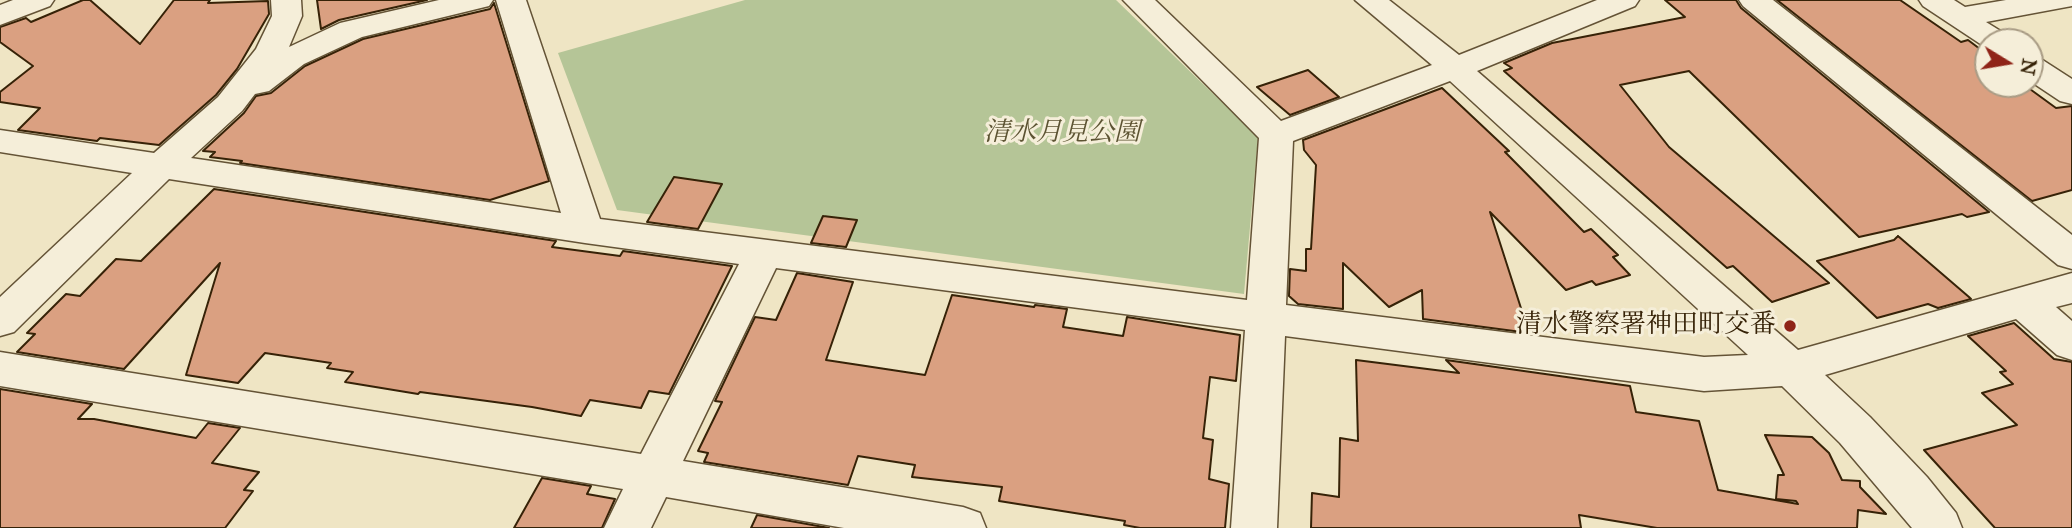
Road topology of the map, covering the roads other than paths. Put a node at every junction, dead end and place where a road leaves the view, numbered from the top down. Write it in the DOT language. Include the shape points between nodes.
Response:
graph roads {
  1 [pos="38,0"];
  2 [pos="286,0"];
  3 [pos="478,0"];
  4 [pos="511,0"];
  5 [pos="1138,0"];
  6 [pos="1370,0"];
  7 [pos="1754,0"];
  8 [pos="1934,0"];
  9 [pos="2061,0"];
  10 [pos="1604,3"];
  11 [pos="0,16"];
  12 [pos="1959,17"];
  13 [pos="1975,28"];
  14 [pos="1455,68"];
  15 [pos="2044,75"];
  16 [pos="2072,94"];
  17 [pos="230,104"];
  18 [pos="1276,135"];
  19 [pos="0,141"];
  20 [pos="162,165"];
  21 [pos="585,230"];
  22 [pos="764,253"];
  23 [pos="2072,255"];
  24 [pos="2072,288"];
  25 [pos="2023,302"];
  26 [pos="1266,315"];
  27 [pos="0,321"];
  28 [pos="2072,344"];
  29 [pos="0,369"];
  30 [pos="1791,369"];
  31 [pos="653,475"];
  32 [pos="627,528"];
  33 [pos="963,528"];
  34 [pos="1254,528"];
  35 [pos="1939,528"];
  1 -- 11 [label="street"];
  2 -- 17 [label="street" via="287,16 271,51"];
  3 -- 17 [label="street" via="351,30 293,57"];
  4 -- 21 [label="street"];
  5 -- 18 [label="street"];
  6 -- 14 [label="street"];
  7 -- 23 [label="street"];
  8 -- 12 [label="street"];
  9 -- 12 [label="street"];
  10 -- 14 [label="street"];
  12 -- 13 [label="street"];
  14 -- 18 [label="street"];
  14 -- 30 [label="street"];
  15 -- 16 [label="street"];
  17 -- 20 [label="street"];
  18 -- 26 [label="street"];
  19 -- 20 [label="street"];
  20 -- 21 [label="street"];
  20 -- 27 [label="street"];
  21 -- 22 [label="street"];
  22 -- 26 [label="street"];
  22 -- 31 [label="street"];
  24 -- 25 [label="street"];
  25 -- 28 [label="street"];
  25 -- 30 [label="street"];
  26 -- 30 [label="street" via="1704,374"];
  26 -- 34 [label="street"];
  29 -- 31 [label="street"];
  30 -- 35 [label="street" via="1855,430"];
  31 -- 32 [label="street"];
  31 -- 33 [label="street"];
}
